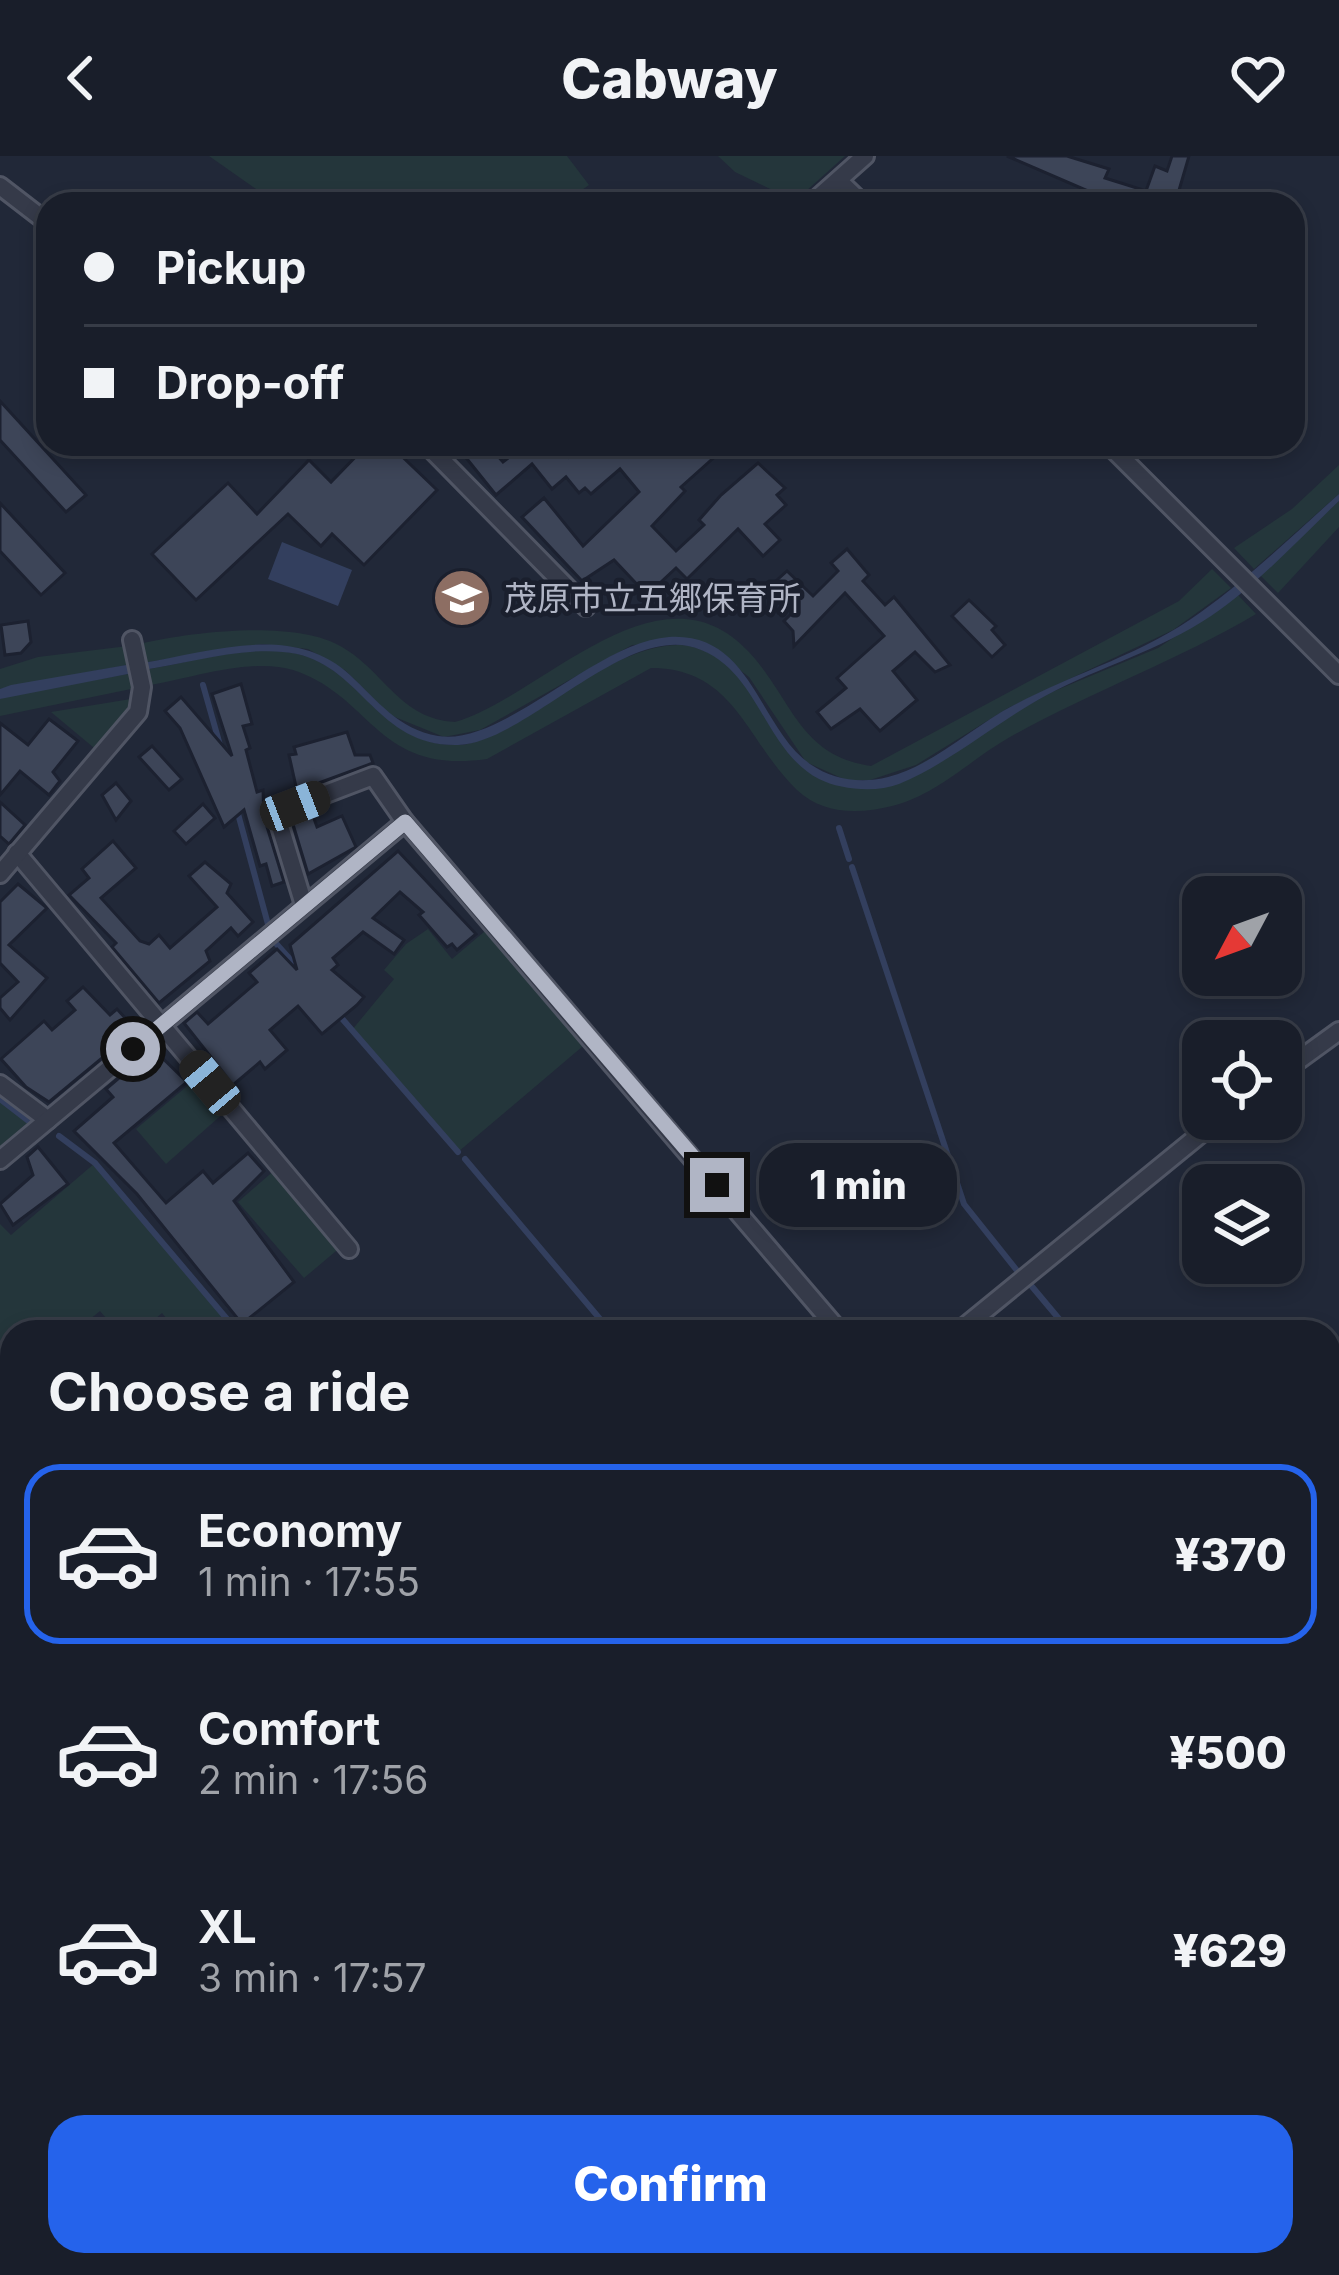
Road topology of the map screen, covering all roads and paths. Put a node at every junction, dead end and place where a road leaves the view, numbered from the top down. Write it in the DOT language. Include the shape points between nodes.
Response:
graph roads {
  1 [pos="865,156"];
  2 [pos="839,181"];
  3 [pos="0,186"];
  4 [pos="826,192"];
  5 [pos="850,192"];
  6 [pos="36,214"];
  7 [pos="438,456"];
  8 [pos="1120,456"];
  9 [pos="586,607"];
  10 [pos="133,643"];
  11 [pos="1339,675"];
  12 [pos="405,822"];
  13 [pos="16,853"];
  14 [pos="0,874"];
  15 [pos="304,905"];
  16 [pos="162,1026"];
  17 [pos="1339,1031"];
  18 [pos="1302,1058"];
  19 [pos="0,1084"];
  20 [pos="48,1120"];
  21 [pos="1193,1140"];
  22 [pos="0,1160"];
  23 [pos="349,1249"];
  24 [pos="830,1320"];
  25 [pos="973,1320"];
  1 -- 2 [label="street"];
  2 -- 4 [label="street"];
  2 -- 5 [label="street"];
  3 -- 6 [label="street"];
  7 -- 9 [label="street"];
  8 -- 11 [label="street"];
  10 -- 13 [label="street" via="142,687 130,726"];
  12 -- 15 [label="street"];
  12 -- 15 [label="street" via="373,776 276,814"];
  12 -- 24 [label="street"];
  13 -- 14 [label="street"];
  13 -- 16 [label="street"];
  15 -- 16 [label="street"];
  16 -- 20 [label="street"];
  16 -- 23 [label="street"];
  17 -- 18 [label="street"];
  19 -- 20 [label="street"];
  20 -- 22 [label="street"];
  21 -- 25 [label="street"];
}
